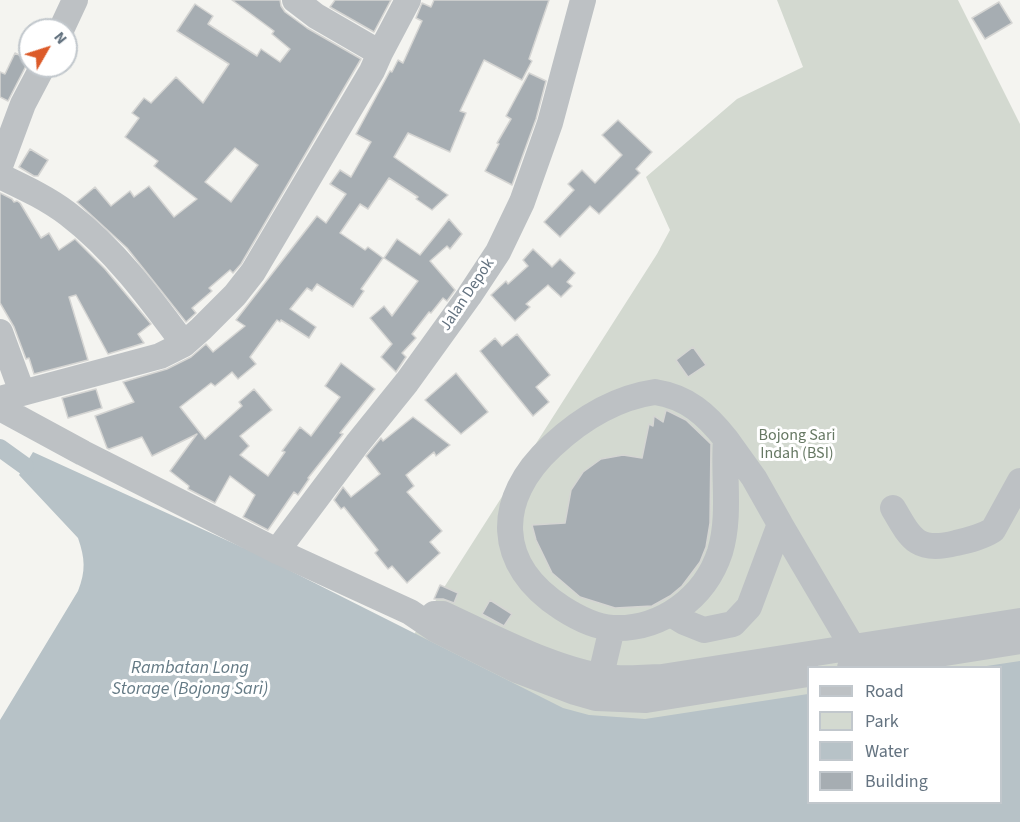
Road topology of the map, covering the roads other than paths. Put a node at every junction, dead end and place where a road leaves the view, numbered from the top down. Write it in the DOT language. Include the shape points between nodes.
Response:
graph roads {
  1 [pos="75,0"];
  2 [pos="408,0"];
  3 [pos="583,0"];
  4 [pos="302,3"];
  5 [pos="67,18"];
  6 [pos="380,53"];
  7 [pos="37,78"];
  8 [pos="0,166"];
  9 [pos="0,176"];
  10 [pos="0,332"];
  11 [pos="184,344"];
  12 [pos="11,395"];
  13 [pos="0,408"];
  14 [pos="726,439"];
  15 [pos="1020,481"];
  16 [pos="893,508"];
  17 [pos="780,524"];
  18 [pos="277,551"];
  19 [pos="671,614"];
  20 [pos="1020,621"];
  21 [pos="612,628"];
  22 [pos="1020,641"];
  23 [pos="855,660"];
  24 [pos="807,674"];
  25 [pos="599,687"];
  1 -- 5 [label="street"];
  2 -- 6 [label="street"];
  3 -- 18 [label="street, Jalan Depok" via="550,123 522,202 498,252 407,382"];
  4 -- 6 [label="street"];
  6 -- 11 [label="street" via="253,272 217,314"];
  7 -- 8 [label="street"];
  9 -- 11 [label="street" via="60,208 93,236 142,288"];
  10 -- 12 [label="street"];
  11 -- 12 [label="street" via="160,356"];
  13 -- 18 [label="street"];
  14 -- 17 [label="street"];
  14 -- 19 [label="street" via="725,530 719,553 707,580"];
  14 -- 21 [label="street" via="694,406 672,395 639,394 595,412 570,429 529,472 512,504 508,523 521,567 538,590 570,613"];
  15 -- 16 [label="street" via="993,530 941,547 915,540"];
  17 -- 19 [label="street" via="749,607 733,624 704,630"];
  17 -- 23 [label="street"];
  18 -- 25 [label="street" via="410,612 435,629 517,670 575,692"];
  19 -- 21 [label="street" via="636,626"];
  20 -- 23 [label="street"];
  21 -- 25 [label="street"];
  22 -- 23 [label="street"];
  23 -- 25 [label="street" via="615,678"];
  24 -- 25 [label="street" via="665,698 621,700"];
}
